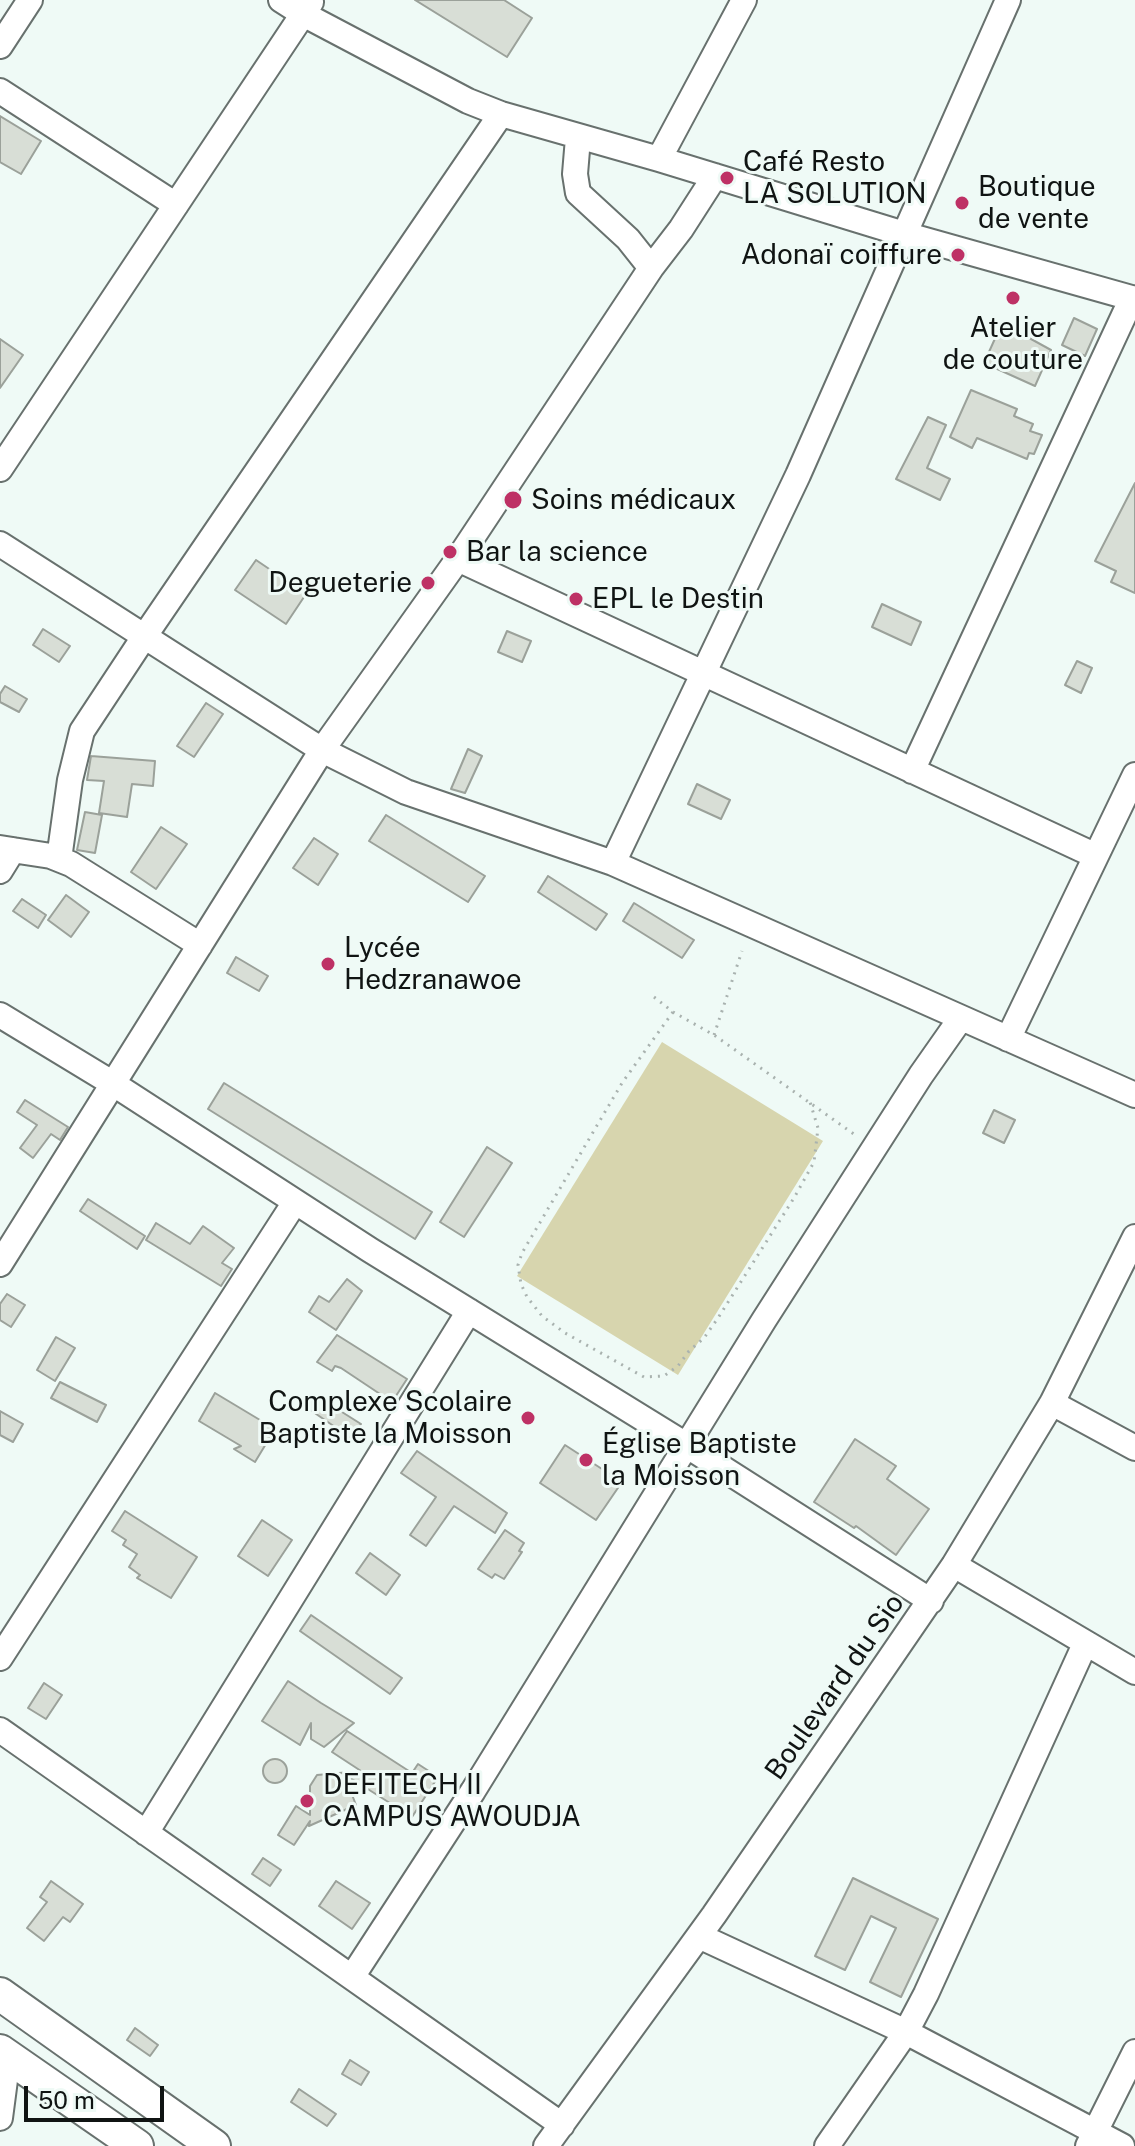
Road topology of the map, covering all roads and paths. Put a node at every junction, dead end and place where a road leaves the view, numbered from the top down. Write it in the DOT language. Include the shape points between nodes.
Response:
graph roads {
  1 [pos="30,0"];
  2 [pos="281,0"];
  3 [pos="1008,0"];
  4 [pos="739,2"];
  5 [pos="308,7"];
  6 [pos="0,46"];
  7 [pos="0,91"];
  8 [pos="501,114"];
  9 [pos="578,138"];
  10 [pos="659,159"];
  11 [pos="715,176"];
  12 [pos="176,205"];
  13 [pos="904,234"];
  14 [pos="651,268"];
  15 [pos="1133,298"];
  16 [pos="0,469"];
  17 [pos="0,544"];
  18 [pos="458,559"];
  19 [pos="144,637"];
  20 [pos="703,674"];
  21 [pos="322,750"];
  22 [pos="912,771"];
  23 [pos="1135,775"];
  24 [pos="7,849"];
  25 [pos="1096,856"];
  26 [pos="59,859"];
  27 [pos="613,863"];
  28 [pos="0,871"];
  29 [pos="200,945"];
  30 [pos="742,951"];
  31 [pos="654,997"];
  32 [pos="673,1012"];
  33 [pos="0,1015"];
  34 [pos="961,1018"];
  35 [pos="714,1035"];
  36 [pos="1008,1039"];
  37 [pos="112,1083"];
  38 [pos="1135,1095"];
  39 [pos="810,1102"];
  40 [pos="873,1151"];
  41 [pos="295,1202"];
  42 [pos="1135,1237"];
  43 [pos="0,1264"];
  44 [pos="469,1311"];
  45 [pos="1052,1403"];
  46 [pos="686,1445"];
  47 [pos="1135,1448"];
  48 [pos="954,1565"];
  49 [pos="931,1601"];
  50 [pos="1085,1644"];
  51 [pos="0,1658"];
  52 [pos="1135,1672"];
  53 [pos="0,1730"];
  54 [pos="146,1833"];
  55 [pos="699,1936"];
  56 [pos="352,1977"];
  57 [pos="0,1994"];
  58 [pos="906,2032"];
  59 [pos="1135,2052"];
  60 [pos="4,2054"];
  61 [pos="0,2118"];
  62 [pos="562,2125"];
  63 [pos="1092,2139"];
  64 [pos="137,2146"];
  65 [pos="214,2146"];
  66 [pos="546,2146"];
  67 [pos="827,2146"];
  68 [pos="1122,2146"];
  1 -- 6 [label="street"];
  2 -- 5 [label="street"];
  3 -- 13 [label="street"];
  4 -- 10 [label="street"];
  5 -- 8 [label="street" via="468,101"];
  5 -- 12 [label="street"];
  7 -- 12 [label="street"];
  8 -- 9 [label="street"];
  8 -- 19 [label="street"];
  9 -- 10 [label="street"];
  9 -- 14 [label="street" via="578,193"];
  10 -- 11 [label="street"];
  11 -- 13 [label="street"];
  11 -- 14 [label="street"];
  12 -- 16 [label="street"];
  13 -- 15 [label="street"];
  13 -- 20 [label="street"];
  14 -- 18 [label="street"];
  15 -- 22 [label="street"];
  17 -- 19 [label="street"];
  18 -- 20 [label="street"];
  18 -- 21 [label="street"];
  19 -- 21 [label="street"];
  19 -- 26 [label="street" via="82,731"];
  20 -- 22 [label="street"];
  20 -- 27 [label="street"];
  21 -- 27 [label="street" via="406,792"];
  21 -- 29 [label="street"];
  22 -- 25 [label="street"];
  23 -- 25 [label="street"];
  24 -- 26 [label="street"];
  24 -- 28 [label="street"];
  25 -- 36 [label="street"];
  26 -- 29 [label="street"];
  27 -- 34 [label="street"];
  29 -- 37 [label="street"];
  30 -- 35 [label="path"];
  31 -- 32 [label="path"];
  32 -- 35 [label="path"];
  32 -- 39 [label="path" via="622,1083 522,1253 518,1265 527,1297 565,1333 644,1377 664,1376 678,1366 718,1318 814,1162 818,1128"];
  33 -- 37 [label="street"];
  34 -- 36 [label="street"];
  34 -- 40 [label="street"];
  35 -- 39 [label="path"];
  36 -- 38 [label="street"];
  37 -- 41 [label="street"];
  37 -- 43 [label="street"];
  39 -- 40 [label="path"];
  40 -- 46 [label="street"];
  41 -- 44 [label="street"];
  41 -- 51 [label="street"];
  42 -- 45 [label="street, Boulevard du Sio"];
  44 -- 46 [label="street"];
  44 -- 54 [label="street"];
  45 -- 47 [label="street"];
  45 -- 48 [label="street, Boulevard du Sio"];
  46 -- 49 [label="street"];
  46 -- 56 [label="street"];
  48 -- 49 [label="street, Boulevard du Sio"];
  48 -- 50 [label="street"];
  49 -- 55 [label="street, Boulevard du Sio"];
  50 -- 52 [label="street"];
  50 -- 58 [label="street"];
  53 -- 54 [label="street"];
  54 -- 56 [label="street"];
  55 -- 58 [label="street"];
  55 -- 62 [label="street, Boulevard du Sio"];
  56 -- 62 [label="street"];
  57 -- 65 [label="main road"];
  58 -- 63 [label="street"];
  58 -- 67 [label="street"];
  59 -- 63 [label="street"];
  60 -- 61 [label="street"];
  60 -- 64 [label="main road"];
  62 -- 66 [label="street, Boulevard du Sio"];
  63 -- 68 [label="street"];
}
